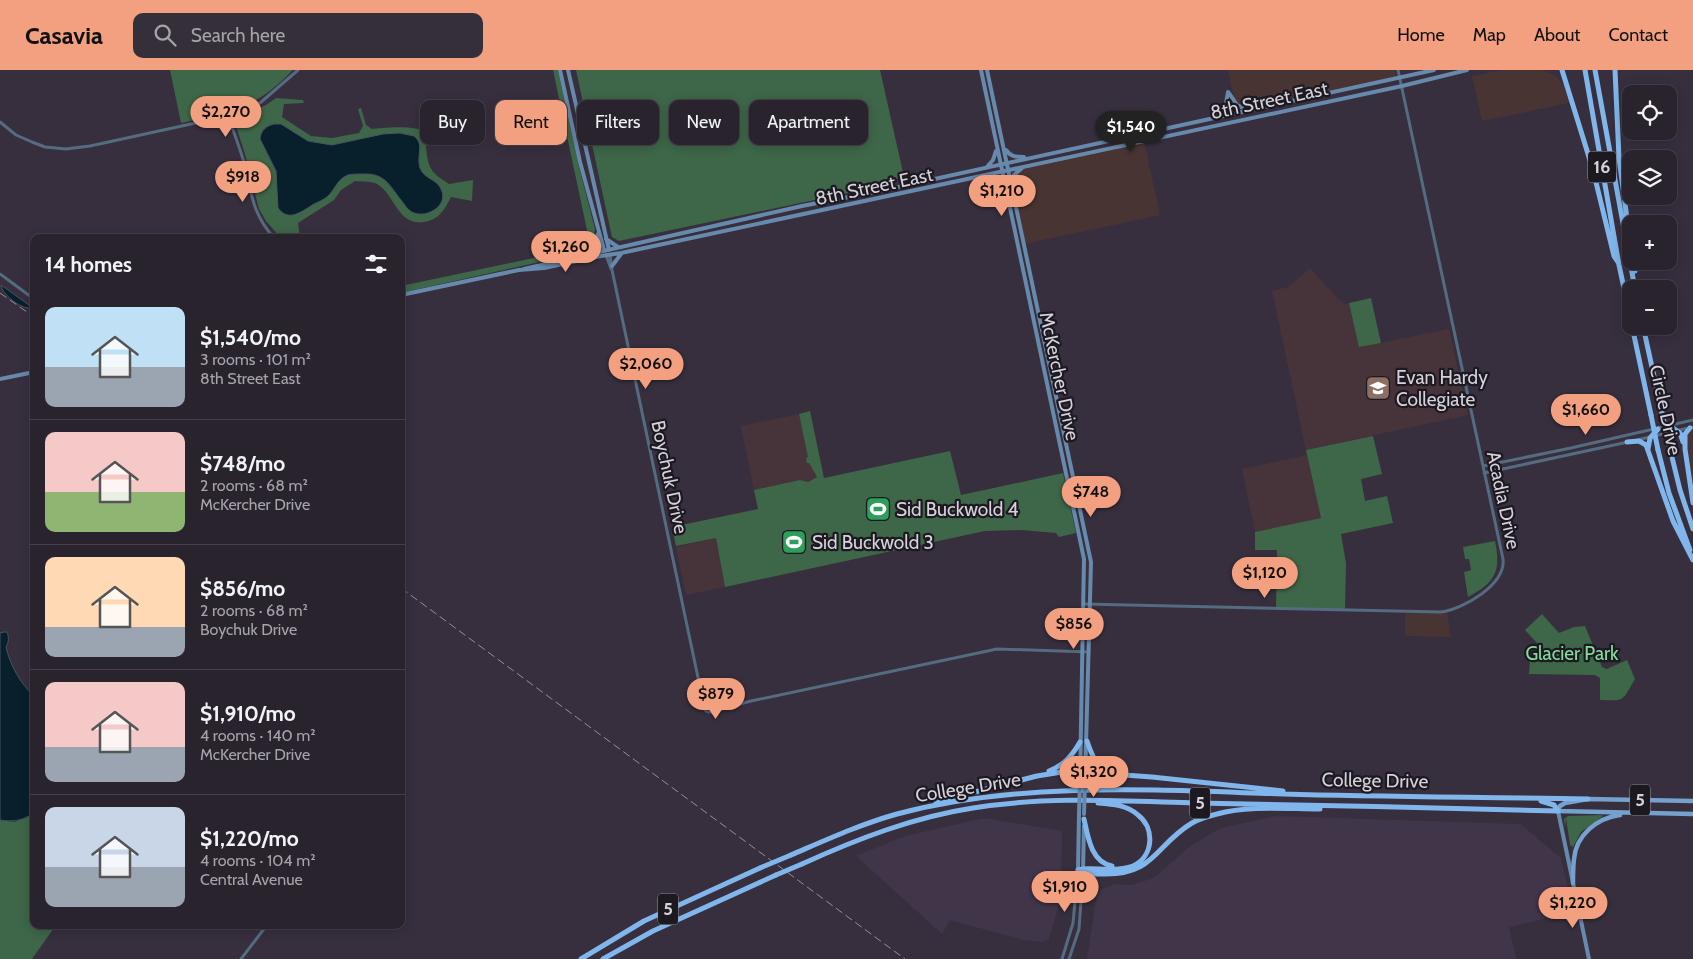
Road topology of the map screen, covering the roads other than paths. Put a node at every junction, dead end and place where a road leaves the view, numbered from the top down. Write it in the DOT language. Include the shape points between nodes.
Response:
graph roads {
  1 [pos="298,70"];
  2 [pos="560,70"];
  3 [pos="568,70"];
  4 [pos="981,70"];
  5 [pos="987,70"];
  6 [pos="1398,70"];
  7 [pos="1434,70"];
  8 [pos="1467,70"];
  9 [pos="1562,70"];
  10 [pos="1585,70"];
  11 [pos="1595,70"];
  12 [pos="1615,70"];
  13 [pos="1400,78"];
  14 [pos="1402,86"];
  15 [pos="1249,110"];
  16 [pos="228,117"];
  17 [pos="1215,118"];
  18 [pos="0,122"];
  19 [pos="996,144"];
  20 [pos="1004,147"];
  21 [pos="1036,156"];
  22 [pos="1008,162"];
  23 [pos="1000,164"];
  24 [pos="1024,166"];
  25 [pos="985,168"];
  26 [pos="1009,170"];
  27 [pos="1002,172"];
  28 [pos="987,176"];
  29 [pos="1012,182"];
  30 [pos="1005,185"];
  31 [pos="1626,215"];
  32 [pos="598,232"];
  33 [pos="271,234"];
  34 [pos="606,239"];
  35 [pos="618,247"];
  36 [pos="606,249"];
  37 [pos="621,253"];
  38 [pos="585,254"];
  39 [pos="608,255"];
  40 [pos="1619,265"];
  41 [pos="612,268"];
  42 [pos="519,270"];
  43 [pos="0,274"];
  44 [pos="1622,280"];
  45 [pos="1634,280"];
  46 [pos="405,294"];
  47 [pos="30,296"];
  48 [pos="1634,335"];
  49 [pos="1645,335"];
  50 [pos="30,373"];
  51 [pos="0,379"];
  52 [pos="1693,420"];
  53 [pos="1670,426"];
  54 [pos="1691,428"];
  55 [pos="1658,429"];
  56 [pos="1678,431"];
  57 [pos="1652,436"];
  58 [pos="1627,442"];
  59 [pos="1685,449"];
  60 [pos="1648,450"];
  61 [pos="1483,466"];
  62 [pos="1484,473"];
  63 [pos="1693,503"];
  64 [pos="1693,529"];
  65 [pos="1693,558"];
  66 [pos="1084,604"];
  67 [pos="1091,604"];
  68 [pos="1083,651"];
  69 [pos="1089,652"];
  70 [pos="701,690"];
  71 [pos="712,703"];
  72 [pos="704,706"];
  73 [pos="729,706"];
  74 [pos="711,712"];
  75 [pos="1088,741"];
  76 [pos="1080,742"];
  77 [pos="1083,772"];
  78 [pos="1113,775"];
  79 [pos="1037,776"];
  80 [pos="1316,794"];
  81 [pos="1518,798"];
  82 [pos="1588,799"];
  83 [pos="1055,801"];
  84 [pos="1693,801"];
  85 [pos="1345,806"];
  86 [pos="1558,811"];
  87 [pos="1638,813"];
  88 [pos="896,814"];
  89 [pos="1693,814"];
  90 [pos="1082,816"];
  91 [pos="1120,868"];
  92 [pos="1081,871"];
  93 [pos="1573,883"];
  94 [pos="264,929"];
  95 [pos="241,959"];
  96 [pos="581,959"];
  97 [pos="603,959"];
  98 [pos="1062,959"];
  99 [pos="1069,959"];
  100 [pos="1589,959"];
  1 -- 16 [label="street" via="260,103"];
  2 -- 32 [label="main road, Boychuk Drive"];
  3 -- 34 [label="main road, Boychuk Drive"];
  4 -- 19 [label="main road, McKercher Drive"];
  5 -- 20 [label="main road, McKercher Drive"];
  6 -- 13 [label="street, Acadia Drive"];
  7 -- 13 [label="main road, 8th Street East"];
  8 -- 14 [label="main road, 8th Street East"];
  9 -- 40 [label="highway" via="1594,170 1614,256"];
  10 -- 40 [label="highway, 16"];
  11 -- 45 [label="highway, 16"];
  12 -- 31 [label="highway" via="1619,158"];
  13 -- 14 [label="street, Acadia Drive"];
  13 -- 15 [label="main road, 8th Street East"];
  14 -- 24 [label="main road, 8th Street East"];
  14 -- 61 [label="street, Acadia Drive"];
  15 -- 17 [label="main road, 8th Street East"];
  15 -- 17 [label="main road" via="1237,105 1228,92 1225,109"];
  16 -- 18 [label="street" via="66,149 32,142 16,135"];
  16 -- 33 [label="street" via="244,162 253,203 262,224"];
  17 -- 21 [label="main road, 8th Street East"];
  19 -- 23 [label="main road, McKercher Drive"];
  19 -- 25 [label="main road" via="996,154"];
  20 -- 21 [label="main road" via="1015,157"];
  20 -- 22 [label="main road, McKercher Drive"];
  21 -- 22 [label="main road, 8th Street East"];
  22 -- 23 [label="main road, 8th Street East"];
  22 -- 26 [label="main road, McKercher Drive"];
  23 -- 25 [label="main road, 8th Street East"];
  23 -- 27 [label="main road, McKercher Drive"];
  24 -- 26 [label="main road, 8th Street East"];
  24 -- 29 [label="main road" via="1014,175"];
  25 -- 35 [label="main road, 8th Street East"];
  26 -- 27 [label="main road, 8th Street East"];
  26 -- 29 [label="main road, McKercher Drive"];
  27 -- 28 [label="main road, 8th Street East"];
  27 -- 30 [label="main road, McKercher Drive"];
  28 -- 30 [label="main road" via="996,176"];
  28 -- 37 [label="main road, 8th Street East"];
  29 -- 67 [label="main road, McKercher Drive" via="1090,562"];
  30 -- 66 [label="main road, McKercher Drive" via="1084,559"];
  32 -- 36 [label="main road, Boychuk Drive"];
  32 -- 38 [label="main road" via="593,249"];
  34 -- 35 [label="main road"];
  34 -- 36 [label="main road, Boychuk Drive"];
  35 -- 36 [label="main road, 8th Street East"];
  36 -- 38 [label="main road, 8th Street East"];
  36 -- 39 [label="main road, Boychuk Drive"];
  37 -- 39 [label="main road, 8th Street East"];
  37 -- 41 [label="main road"];
  38 -- 42 [label="main road, 8th Street East"];
  39 -- 41 [label="street, Boychuk Drive"];
  39 -- 42 [label="main road, 8th Street East"];
  40 -- 44 [label="highway, 16"];
  41 -- 70 [label="street, Boychuk Drive"];
  42 -- 46 [label="main road, 8th Street East"];
  43 -- 47 [label="street"];
  48 -- 65 [label="highway, Circle Drive, bridge" via="1658,450"];
  49 -- 64 [label="highway, Circle Drive, bridge" via="1680,490"];
  50 -- 51 [label="main road"];
  52 -- 53 [label="street"];
  53 -- 55 [label="street"];
  53 -- 56 [label="highway"];
  54 -- 56 [label="street"];
  54 -- 59 [label="highway" via="1685,434"];
  55 -- 57 [label="highway"];
  55 -- 61 [label="street"];
  56 -- 57 [label="street"];
  56 -- 59 [label="highway"];
  57 -- 58 [label="street"];
  57 -- 60 [label="highway"];
  58 -- 60 [label="highway" via="1642,442"];
  58 -- 62 [label="street"];
  59 -- 63 [label="highway"];
  60 -- 65 [label="highway" via="1670,514"];
  61 -- 62 [label="street, Acadia Drive"];
  62 -- 67 [label="street, Acadia Drive" via="1503,570 1482,593 1447,611"];
  66 -- 67 [label="street, Acadia Drive"];
  66 -- 68 [label="main road, McKercher Drive"];
  67 -- 69 [label="main road, McKercher Drive"];
  68 -- 69 [label="street"];
  68 -- 73 [label="street" via="997,649"];
  68 -- 76 [label="main road, McKercher Drive"];
  69 -- 75 [label="main road, McKercher Drive"];
  70 -- 71 [label="street, Boychuk Drive"];
  70 -- 72 [label="street, Boychuk Drive"];
  71 -- 72 [label="street"];
  71 -- 73 [label="street"];
  71 -- 74 [label="street" via="714,709"];
  72 -- 74 [label="street"];
  73 -- 74 [label="street"];
  75 -- 77 [label="main road, McKercher Drive"];
  75 -- 78 [label="highway" via="1098,765"];
  76 -- 77 [label="main road, McKercher Drive"];
  76 -- 79 [label="highway" via="1069,759 1059,767"];
  77 -- 78 [label="highway"];
  77 -- 79 [label="highway"];
  77 -- 90 [label="main road, McKercher Drive, bridge"];
  77 -- 90 [label="main road, McKercher Drive, bridge" via="1080,780"];
  78 -- 80 [label="highway"];
  79 -- 88 [label="highway"];
  80 -- 81 [label="highway, College Drive / 5"];
  80 -- 88 [label="highway, College Drive / 5" via="1053,791 981,796"];
  81 -- 82 [label="highway, College Drive / 5"];
  81 -- 86 [label="highway" via="1550,802"];
  82 -- 84 [label="main road, College Drive / 5"];
  82 -- 86 [label="main road" via="1565,803"];
  83 -- 85 [label="highway, College Drive / 5"];
  83 -- 91 [label="highway" via="1111,804 1138,814 1149,830 1151,842 1138,863"];
  83 -- 97 [label="highway, College Drive / 5, bridge" via="974,808 875,834 653,931"];
  85 -- 86 [label="highway, College Drive / 5"];
  85 -- 92 [label="highway" via="1334,809 1238,810 1219,814 1193,822 1137,870 1119,874"];
  86 -- 87 [label="main road, College Drive / 5"];
  86 -- 93 [label="main road"];
  87 -- 89 [label="main road, College Drive / 5"];
  87 -- 93 [label="main road" via="1598,821 1581,837 1574,857"];
  88 -- 96 [label="highway, College Drive / 5, bridge" via="760,868 644,920"];
  90 -- 91 [label="highway" via="1088,840 1098,858"];
  90 -- 92 [label="main road, McKercher Drive"];
  91 -- 92 [label="highway"];
  92 -- 98 [label="street, McKercher Drive" via="1070,939"];
  92 -- 99 [label="street, McKercher Drive" via="1079,929"];
  93 -- 100 [label="main road"];
  94 -- 95 [label="street"];
}
